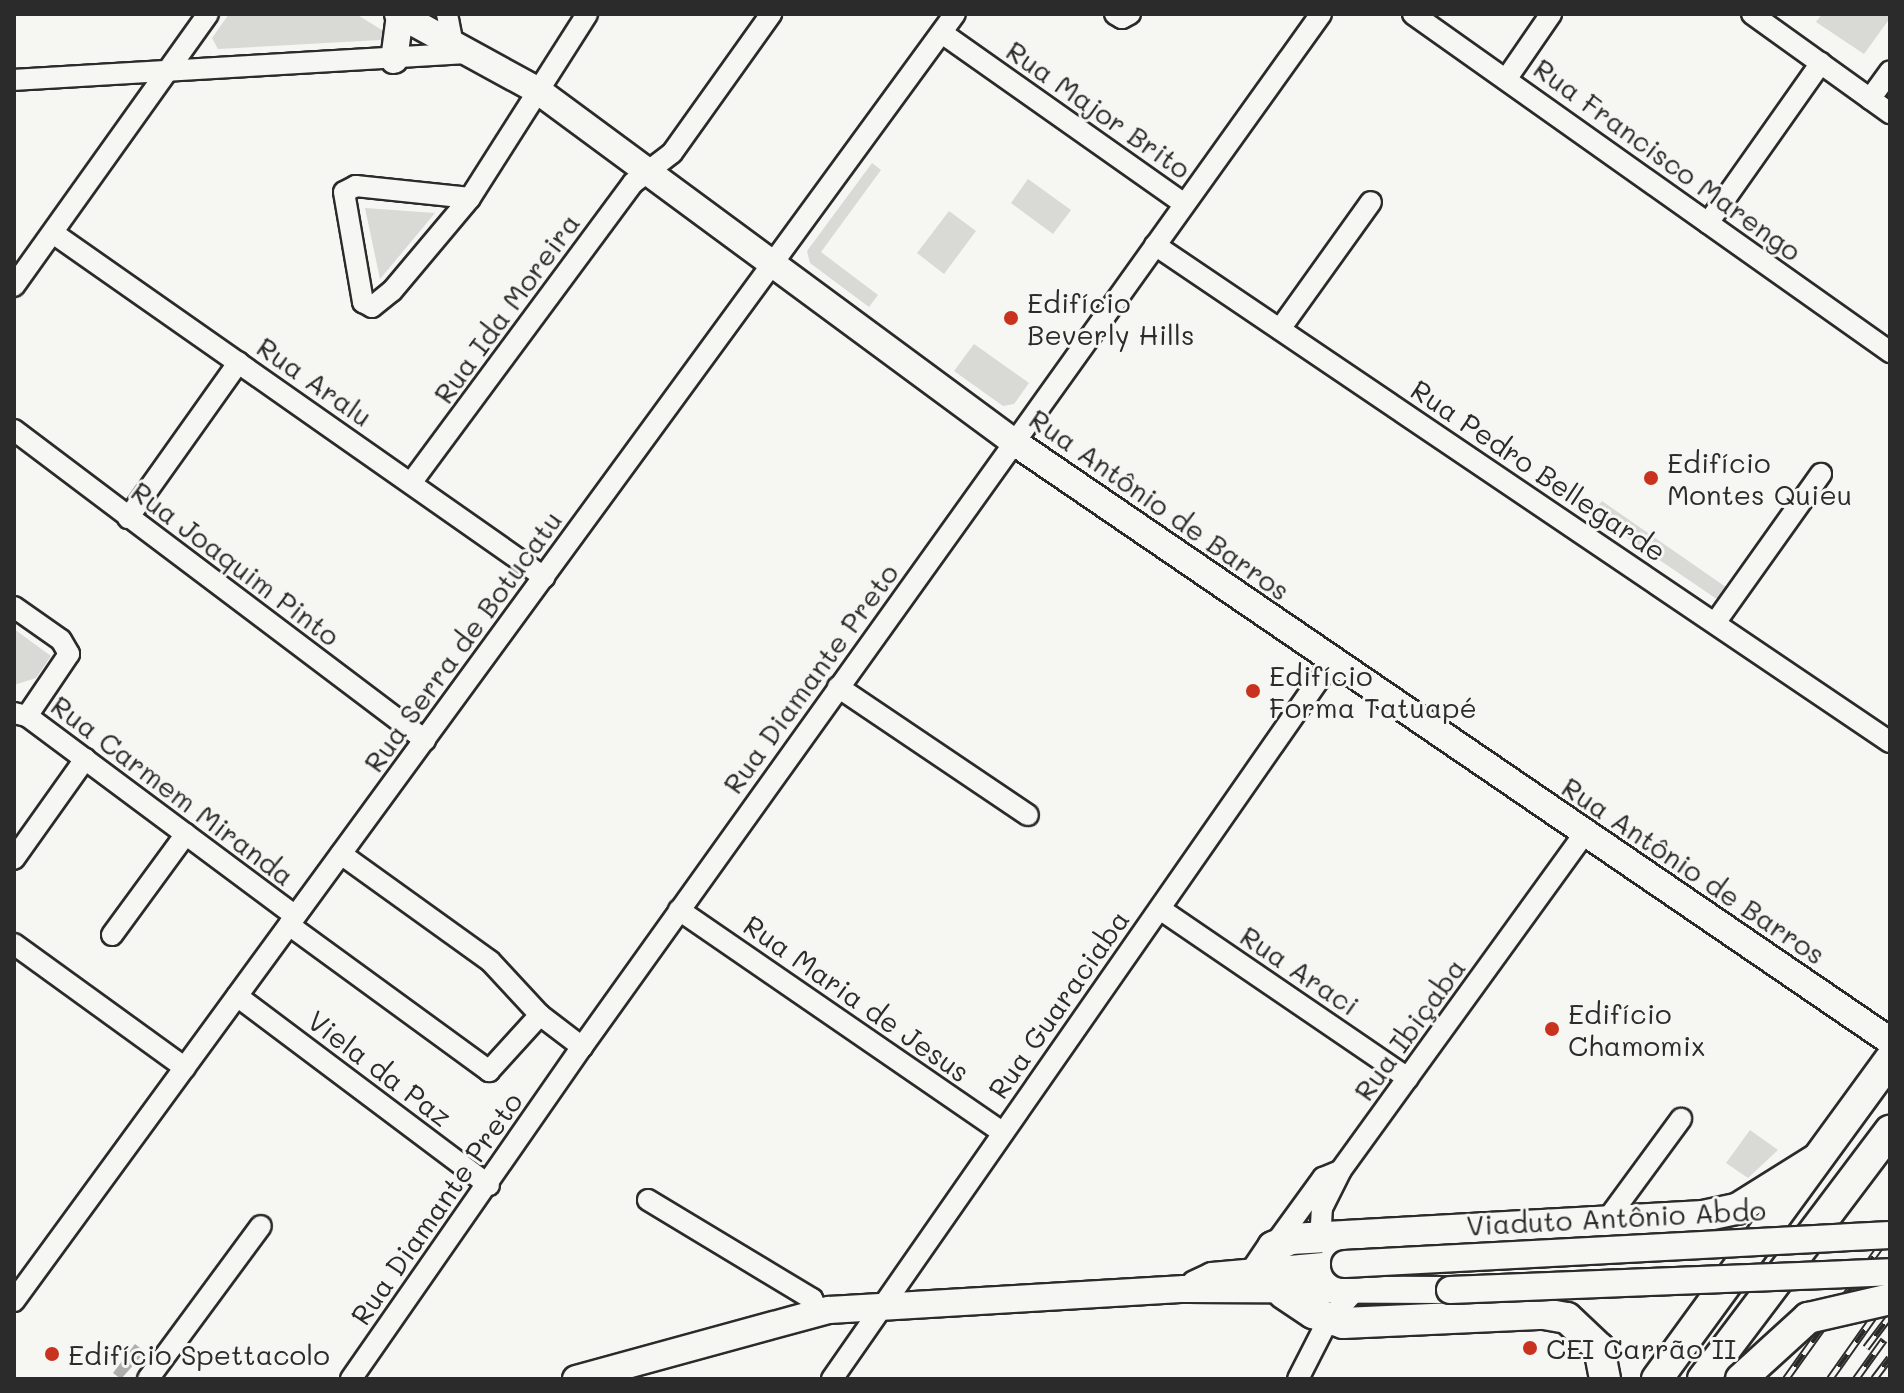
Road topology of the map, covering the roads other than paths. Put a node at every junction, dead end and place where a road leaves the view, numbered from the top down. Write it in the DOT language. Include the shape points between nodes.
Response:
graph roads {
  1 [pos="208,14"];
  2 [pos="399,14"];
  3 [pos="447,14"];
  4 [pos="587,14"];
  5 [pos="771,14"];
  6 [pos="955,14"];
  7 [pos="1115,14"];
  8 [pos="1130,14"];
  9 [pos="1321,14"];
  10 [pos="1413,14"];
  11 [pos="1551,14"];
  12 [pos="1752,14"];
  13 [pos="1778,22"];
  14 [pos="942,33"];
  15 [pos="461,49"];
  16 [pos="394,60"];
  17 [pos="1821,63"];
  18 [pos="172,67"];
  19 [pos="1890,71"];
  20 [pos="1507,78"];
  21 [pos="14,80"];
  22 [pos="537,90"];
  23 [pos="1870,99"];
  24 [pos="1890,113"];
  25 [pos="649,169"];
  26 [pos="470,198"];
  27 [pos="1371,202"];
  28 [pos="1184,204"];
  29 [pos="1708,223"];
  30 [pos="53,233"];
  31 [pos="1155,245"];
  32 [pos="775,262"];
  33 [pos="14,286"];
  34 [pos="1280,329"];
  35 [pos="1890,352"];
  36 [pos="239,362"];
  37 [pos="14,430"];
  38 [pos="1014,442"];
  39 [pos="1821,474"];
  40 [pos="411,483"];
  41 [pos="128,518"];
  42 [pos="544,577"];
  43 [pos="14,607"];
  44 [pos="1715,623"];
  45 [pos="1331,662"];
  46 [pos="838,687"];
  47 [pos="21,715"];
  48 [pos="1889,739"];
  49 [pos="425,740"];
  50 [pos="85,759"];
  51 [pos="1028,815"];
  52 [pos="186,834"];
  53 [pos="1584,834"];
  54 [pos="341,854"];
  55 [pos="14,859"];
  56 [pos="1160,909"];
  57 [pos="679,910"];
  58 [pos="292,920"];
  59 [pos="112,935"];
  60 [pos="14,944"];
  61 [pos="237,996"];
  62 [pos="540,1015"];
  63 [pos="1890,1041"];
  64 [pos="582,1047"];
  65 [pos="1890,1060"];
  66 [pos="185,1068"];
  67 [pos="1408,1078"];
  68 [pos="1681,1119"];
  69 [pos="1890,1131"];
  70 [pos="1002,1132"];
  71 [pos="1815,1160"];
  72 [pos="1341,1170"];
  73 [pos="489,1185"];
  74 [pos="648,1200"];
  75 [pos="1606,1221"];
  76 [pos="261,1226"];
  77 [pos="1890,1235"];
  78 [pos="1326,1237"];
  79 [pos="1265,1259"];
  80 [pos="1345,1264"];
  81 [pos="1890,1272"];
  82 [pos="21,1276"];
  83 [pos="1184,1289"];
  84 [pos="1354,1292"];
  85 [pos="1283,1293"];
  86 [pos="1890,1299"];
  87 [pos="14,1301"];
  88 [pos="880,1305"];
  89 [pos="818,1312"];
  90 [pos="1328,1320"];
  91 [pos="148,1379"];
  92 [pos="351,1379"];
  93 [pos="576,1379"];
  94 [pos="832,1379"];
  95 [pos="1298,1379"];
  96 [pos="1605,1379"];
  97 [pos="1657,1379"];
  98 [pos="1703,1379"];
  99 [pos="1741,1379"];
  1 -- 18 [label="street"];
  2 -- 15 [label="main road, Rua Antônio de Barros"];
  2 -- 16 [label="main road"];
  3 -- 15 [label="street"];
  4 -- 22 [label="street"];
  5 -- 25 [label="street, Rua Ida Moreira" via="672,153"];
  6 -- 14 [label="street, Rua Serra de Botucatu"];
  7 -- 8 [label="street"];
  9 -- 28 [label="street, Rua Diamante Preto"];
  10 -- 20 [label="street, Rua Francisco Marengo"];
  11 -- 20 [label="street"];
  12 -- 13 [label="street"];
  13 -- 17 [label="street"];
  14 -- 28 [label="street, Rua Major Brito"];
  14 -- 32 [label="street, Rua Serra de Botucatu"];
  15 -- 16 [label="street"];
  15 -- 22 [label="main road, Rua Antônio de Barros"];
  16 -- 18 [label="street"];
  17 -- 23 [label="street"];
  17 -- 29 [label="street"];
  18 -- 21 [label="street"];
  18 -- 30 [label="street"];
  19 -- 23 [label="street"];
  20 -- 29 [label="street, Rua Francisco Marengo"];
  22 -- 25 [label="main road, Rua Antônio de Barros"];
  22 -- 26 [label="street"];
  23 -- 24 [label="street"];
  25 -- 32 [label="main road, Rua Antônio de Barros"];
  25 -- 40 [label="street, Rua Ida Moreira" via="633,183"];
  26 -- 26 [label="street" via="356,186 344,192 341,199 363,302 372,307 392,291"];
  27 -- 34 [label="street"];
  28 -- 31 [label="street, Rua Diamante Preto"];
  29 -- 35 [label="street, Rua Francisco Marengo"];
  30 -- 33 [label="street"];
  30 -- 36 [label="street, Rua Aralu"];
  31 -- 34 [label="street, Rua Pedro Bellegarde"];
  31 -- 38 [label="street, Rua Diamante Preto"];
  32 -- 38 [label="main road, Rua Antônio de Barros"];
  32 -- 42 [label="street, Rua Serra de Botucatu"];
  34 -- 44 [label="street, Rua Pedro Bellegarde"];
  36 -- 40 [label="street, Rua Aralu"];
  36 -- 41 [label="street"];
  37 -- 41 [label="street, Rua Joaquim Pinto"];
  38 -- 45 [label="main road, Rua Antônio de Barros"];
  38 -- 46 [label="street, Rua Diamante Preto"];
  39 -- 44 [label="street"];
  40 -- 42 [label="street, Rua Aralu"];
  41 -- 49 [label="street, Rua Joaquim Pinto"];
  42 -- 49 [label="street, Rua Serra de Botucatu"];
  43 -- 47 [label="street" via="61,640 69,654"];
  44 -- 48 [label="street, Rua Pedro Bellegarde"];
  45 -- 53 [label="main road, Rua Antônio de Barros"];
  45 -- 56 [label="street, Rua Guaraciaba"];
  46 -- 51 [label="street"];
  46 -- 57 [label="street, Rua Diamante Preto"];
  47 -- 50 [label="street, Rua Carmem Miranda"];
  49 -- 54 [label="street, Rua Serra de Botucatu"];
  50 -- 52 [label="street, Rua Carmem Miranda"];
  50 -- 55 [label="street"];
  52 -- 58 [label="street, Rua Carmem Miranda"];
  52 -- 59 [label="street"];
  53 -- 63 [label="main road, Rua Antônio de Barros"];
  53 -- 67 [label="street, Rua Ibiçaba"];
  54 -- 58 [label="street, Rua Serra de Botucatu"];
  54 -- 62 [label="street" via="490,961"];
  56 -- 67 [label="street, Rua Araci"];
  56 -- 70 [label="street, Rua Guaraciaba"];
  57 -- 64 [label="street, Rua Diamante Preto"];
  57 -- 70 [label="street, Rua Maria de Jesus"];
  58 -- 61 [label="street, Rua Serra de Botucatu"];
  58 -- 62 [label="street, Rua Carmem Miranda" via="489,1071"];
  60 -- 66 [label="street"];
  61 -- 66 [label="street, Rua Serra de Botucatu"];
  61 -- 73 [label="street, Viela da Paz"];
  62 -- 64 [label="street"];
  64 -- 73 [label="street, Rua Diamante Preto"];
  65 -- 71 [label="highway"];
  66 -- 82 [label="street, Rua Serra de Botucatu"];
  67 -- 72 [label="street, Rua Ibiçaba"];
  68 -- 75 [label="street"];
  69 -- 98 [label="highway"];
  70 -- 88 [label="street, Rua Guaraciaba"];
  71 -- 75 [label="highway" via="1737,1209"];
  71 -- 97 [label="highway"];
  72 -- 78 [label="street, Rua Ibiçaba" via="1322,1208"];
  72 -- 79 [label="street" via="1323,1178"];
  73 -- 92 [label="street, Rua Diamante Preto"];
  74 -- 89 [label="street" via="812,1299"];
  75 -- 78 [label="highway"];
  76 -- 91 [label="street"];
  77 -- 80 [label="main road, Viaduto Antônio Abdo, bridge"];
  78 -- 79 [label="highway" via="1291,1239"];
  78 -- 80 [label="street"];
  79 -- 80 [label="main road, Viaduto Antônio Abdo"];
  79 -- 83 [label="main road, Viaduto Antônio Abdo"];
  81 -- 84 [label="main road, bridge"];
  82 -- 87 [label="street, Rua Serra de Botucatu"];
  83 -- 85 [label="main road"];
  83 -- 88 [label="main road"];
  84 -- 85 [label="main road"];
  84 -- 90 [label="street"];
  85 -- 90 [label="highway"];
  86 -- 99 [label="highway, bridge" via="1808,1318"];
  88 -- 89 [label="main road"];
  88 -- 94 [label="street, Rua Guaraciaba"];
  89 -- 93 [label="main road"];
  90 -- 95 [label="street"];
  90 -- 96 [label="highway" via="1544,1314 1567,1318 1599,1348"];
}
